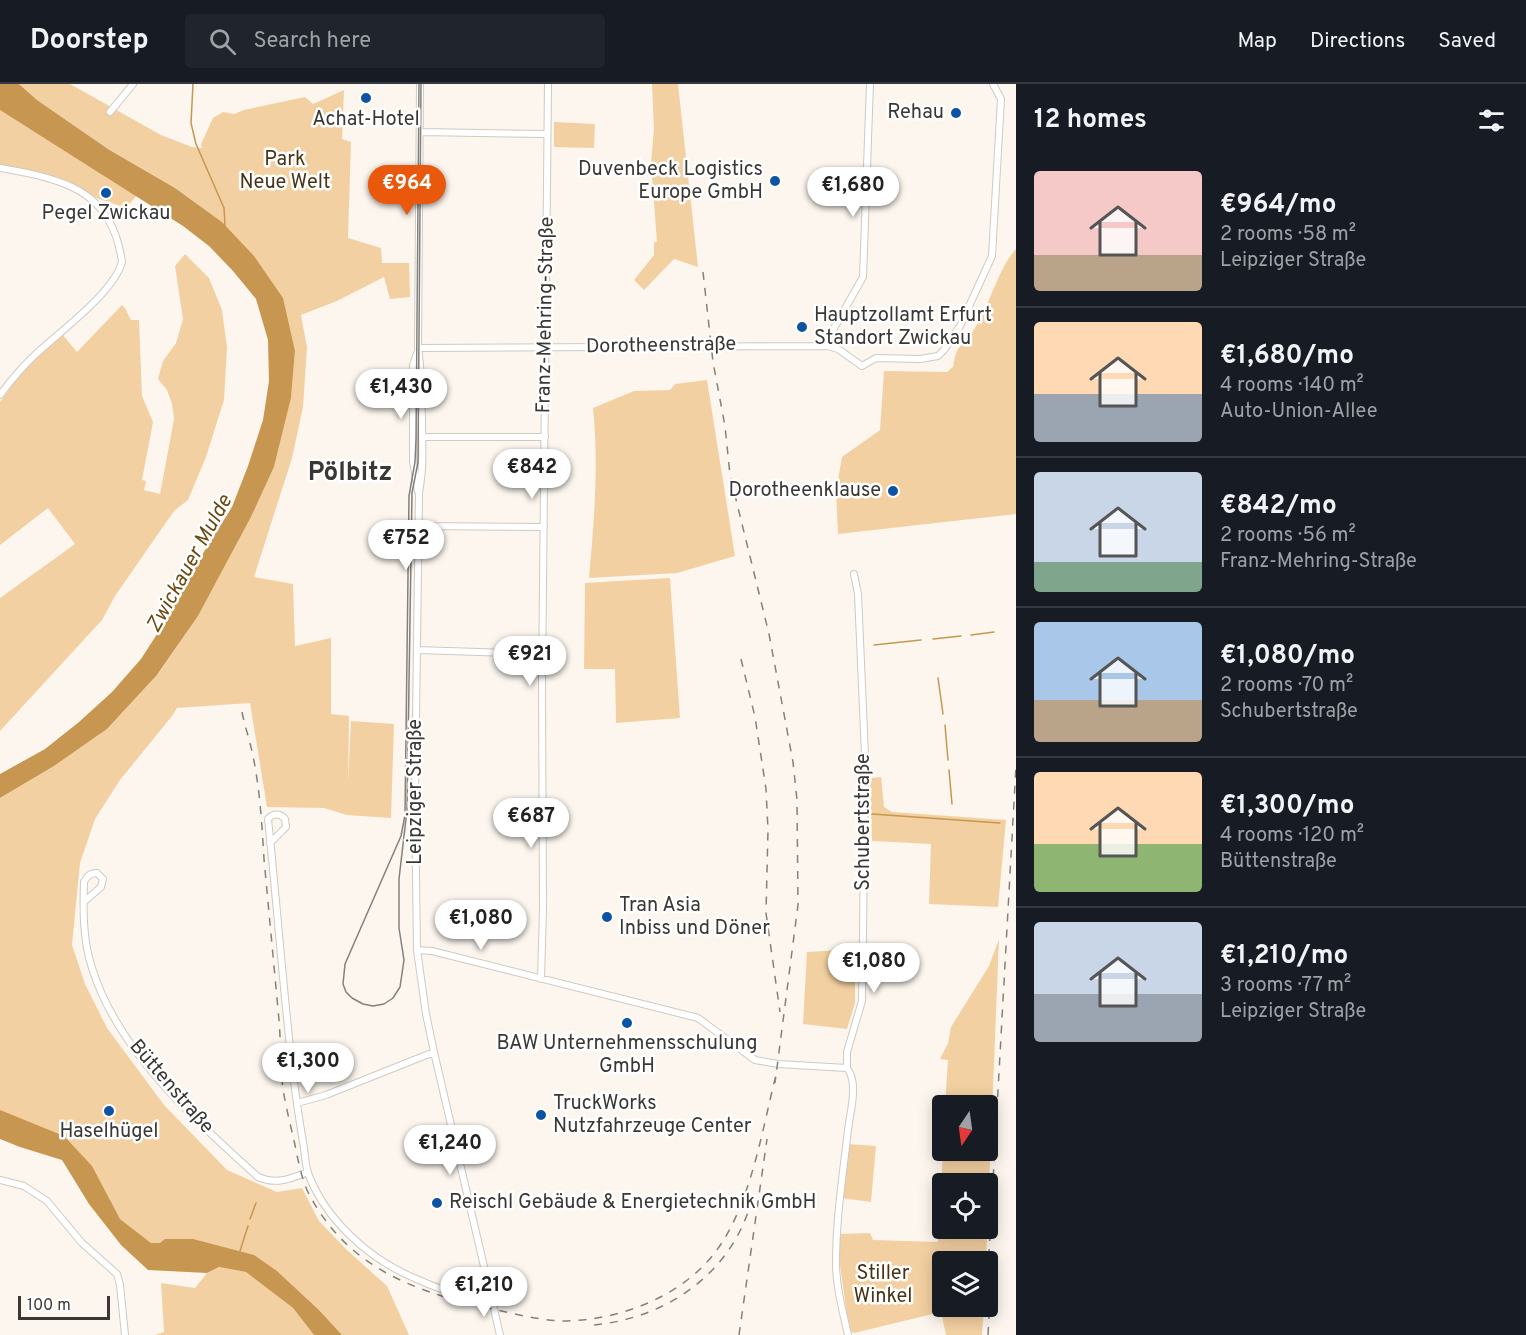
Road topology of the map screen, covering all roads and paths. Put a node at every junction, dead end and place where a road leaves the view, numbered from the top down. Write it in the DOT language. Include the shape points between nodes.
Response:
graph roads {
  1 [pos="133,84"];
  2 [pos="420,84"];
  3 [pos="548,84"];
  4 [pos="870,84"];
  5 [pos="993,84"];
  6 [pos="110,112"];
  7 [pos="420,132"];
  8 [pos="547,134"];
  9 [pos="0,168"];
  10 [pos="829,346"];
  11 [pos="546,347"];
  12 [pos="418,348"];
  13 [pos="0,395"];
  14 [pos="422,437"];
  15 [pos="545,437"];
  16 [pos="419,492"];
  17 [pos="419,526"];
  18 [pos="544,527"];
  19 [pos="854,574"];
  20 [pos="417,650"];
  21 [pos="542,654"];
  22 [pos="270,843"];
  23 [pos="85,900"];
  24 [pos="417,950"];
  25 [pos="541,979"];
  26 [pos="434,1052"];
  27 [pos="847,1068"];
  28 [pos="297,1103"];
  29 [pos="308,1172"];
  30 [pos="0,1180"];
  31 [pos="488,1282"];
  32 [pos="439,1288"];
  33 [pos="491,1295"];
  34 [pos="124,1335"];
  35 [pos="500,1335"];
  36 [pos="848,1335"];
  1 -- 6 [label="street"];
  2 -- 7 [label="street, Leipziger Straße"];
  3 -- 8 [label="street, Franz-Mehring-Straße"];
  4 -- 10 [label="street" via="863,277 834,328"];
  5 -- 10 [label="street" via="1001,99 992,256 960,326 938,356 920,359 876,358 862,366"];
  7 -- 8 [label="street"];
  7 -- 12 [label="street, Leipziger Straße"];
  8 -- 11 [label="street, Franz-Mehring-Straße"];
  9 -- 13 [label="street" via="59,181 98,203 112,226 122,262 116,277 97,298 18,372"];
  10 -- 11 [label="street, Dorotheenstraße"];
  11 -- 12 [label="street, Dorotheenstraße"];
  11 -- 15 [label="street, Franz-Mehring-Straße"];
  12 -- 14 [label="street, Leipziger Straße"];
  12 -- 16 [label="street, Leipziger Straße" via="413,365 413,461"];
  14 -- 15 [label="street"];
  14 -- 16 [label="street, Leipziger Straße"];
  15 -- 18 [label="street, Franz-Mehring-Straße"];
  16 -- 17 [label="street, Leipziger Straße"];
  17 -- 18 [label="street"];
  17 -- 20 [label="street, Leipziger Straße"];
  18 -- 21 [label="street, Franz-Mehring-Straße"];
  19 -- 27 [label="street, Schubertstraße" via="866,810 862,1001"];
  20 -- 21 [label="street"];
  20 -- 24 [label="street, Leipziger Straße"];
  21 -- 25 [label="street, Franz-Mehring-Straße"];
  22 -- 22 [label="street" via="268,819 280,815 286,821 285,830"];
  22 -- 28 [label="street"];
  23 -- 29 [label="street, Büttenstraße" via="84,928 92,968 125,1035 154,1074 258,1177 277,1182"];
  24 -- 25 [label="street"];
  24 -- 26 [label="street, Leipziger Straße"];
  25 -- 27 [label="street" via="698,1018 755,1060"];
  26 -- 28 [label="street"];
  26 -- 31 [label="street, Leipziger Straße"];
  27 -- 36 [label="street, Schubertstraße" via="852,1074 852,1095 836,1264"];
  28 -- 29 [label="street"];
  29 -- 32 [label="street" via="331,1214 351,1236 375,1257"];
  30 -- 34 [label="street" via="24,1186 47,1201 82,1243 117,1274"];
  31 -- 32 [label="street" via="460,1290"];
  31 -- 33 [label="street, Leipziger Straße"];
  32 -- 33 [label="street" via="461,1296"];
  33 -- 35 [label="street, Leipziger Straße"];
}
